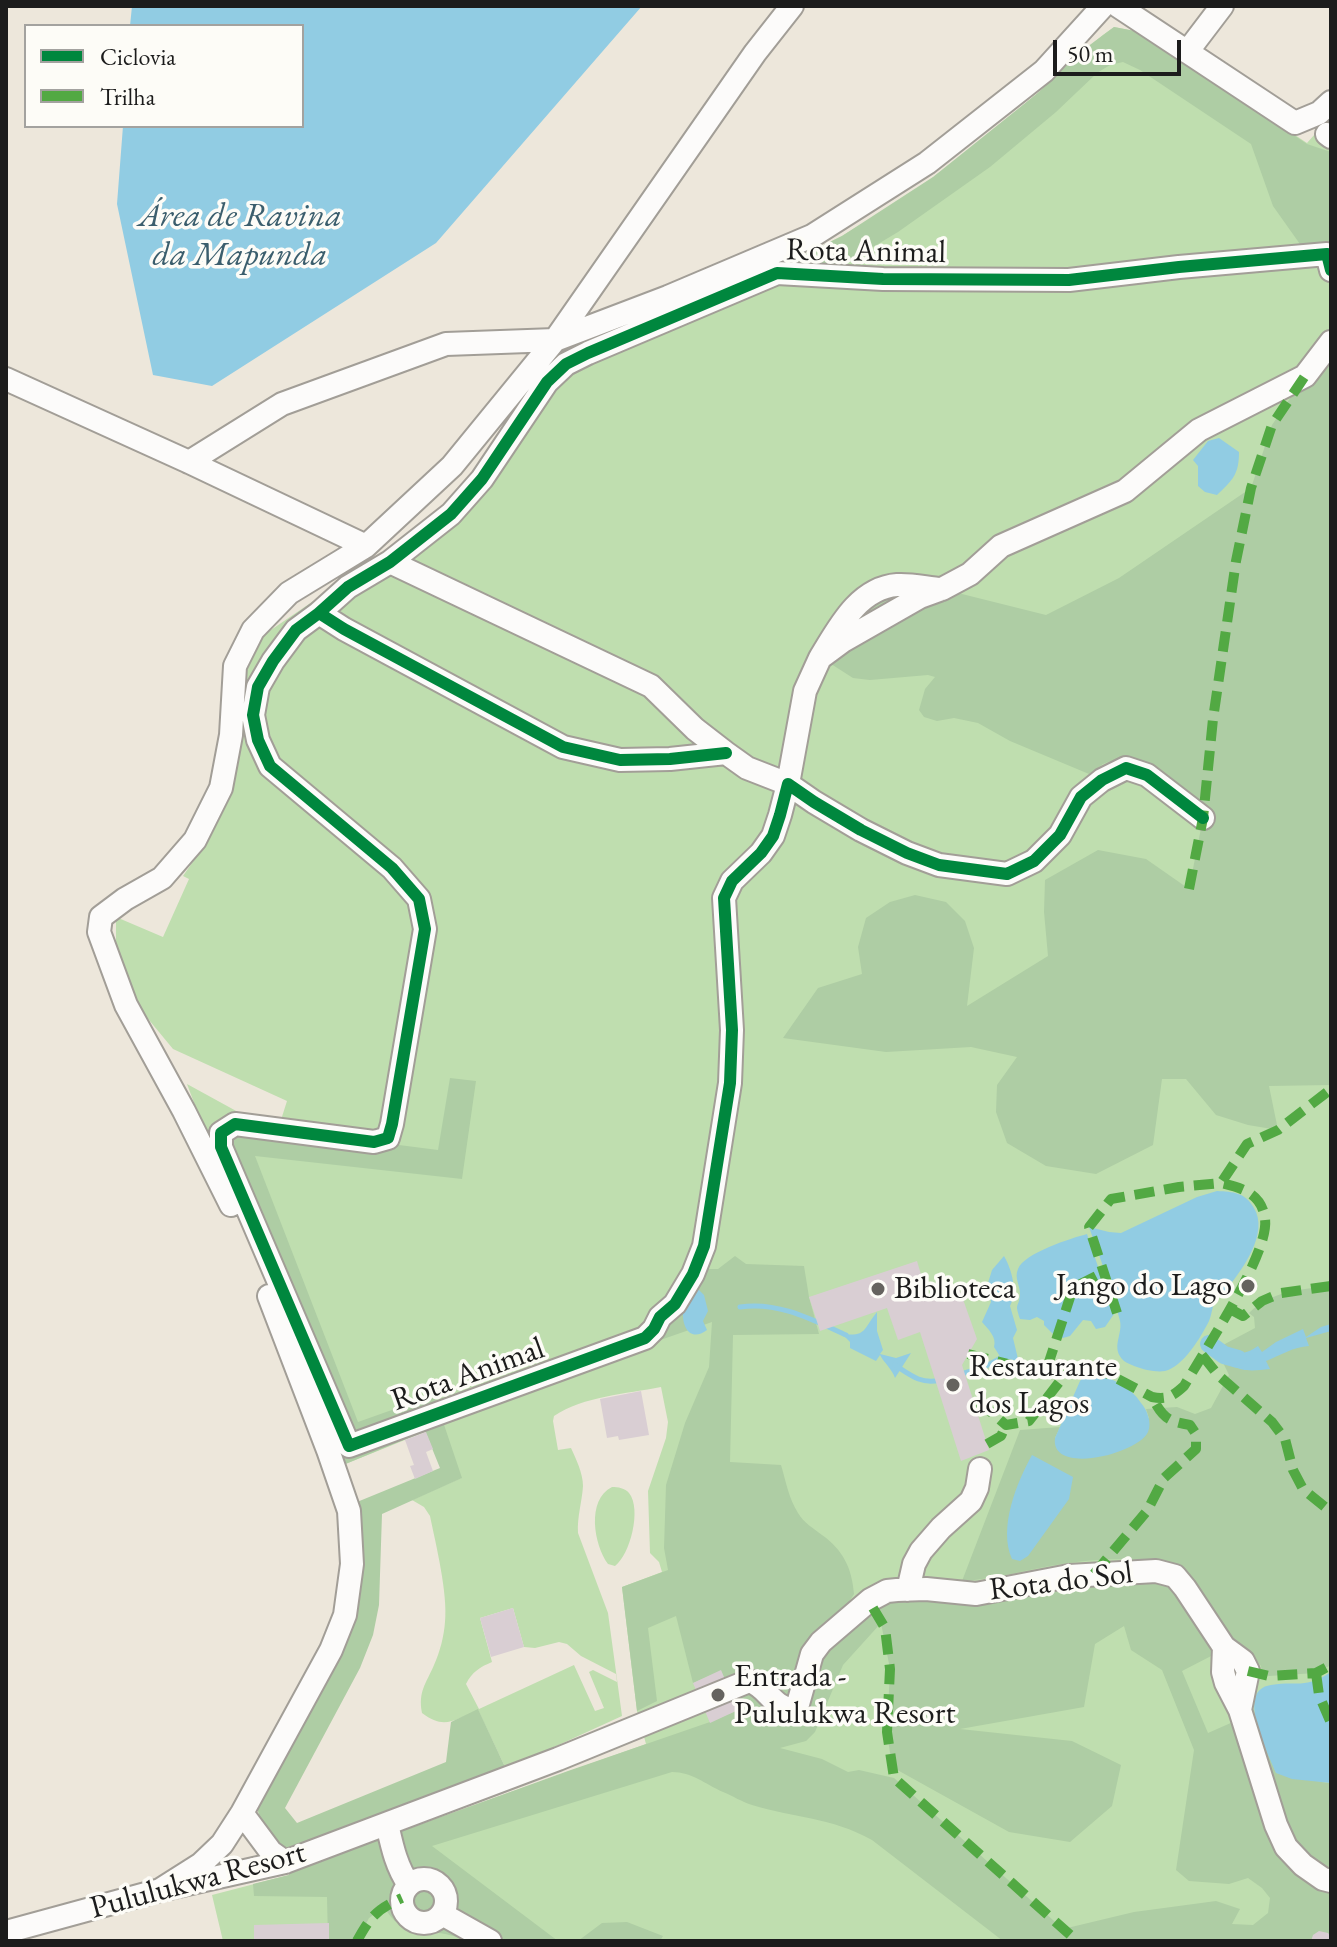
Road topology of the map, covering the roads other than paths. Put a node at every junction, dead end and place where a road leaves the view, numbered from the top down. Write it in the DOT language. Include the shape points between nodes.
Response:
graph roads {
  1 [pos="792,6"];
  2 [pos="1103,6"];
  3 [pos="1118,6"];
  4 [pos="1222,6"];
  5 [pos="1187,52"];
  6 [pos="1331,102"];
  7 [pos="1331,270"];
  8 [pos="555,340"];
  9 [pos="1331,342"];
  10 [pos="6,379"];
  11 [pos="189,462"];
  12 [pos="366,546"];
  13 [pos="390,562"];
  14 [pos="319,613"];
  15 [pos="726,753"];
  16 [pos="788,784"];
  17 [pos="1203,818"];
  18 [pos="980,1469"];
  19 [pos="908,1590"];
  20 [pos="702,1701"];
  21 [pos="242,1813"];
  22 [pos="387,1824"];
  23 [pos="285,1862"];
  24 [pos="1331,1881"];
  25 [pos="409,1885"];
  26 [pos="160,1890"];
  27 [pos="442,1914"];
  28 [pos="6,1932"];
  29 [pos="490,1941"];
  1 -- 8 [label="street"];
  2 -- 8 [label="street" via="1034,80 927,163 812,236"];
  3 -- 5 [label="street"];
  4 -- 5 [label="street"];
  5 -- 6 [label="street" via="1295,123"];
  7 -- 13 [label="street, Rota Animal" via="1327,254 1069,280 777,273 566,364 547,382 482,479 451,514"];
  8 -- 11 [label="street" via="446,344 282,404"];
  8 -- 12 [label="street" via="452,466"];
  9 -- 16 [label="street, Rota Animal" via="1305,376 1199,430 1125,491 1001,546 970,574 942,589 895,585 860,601 820,658 805,691"];
  10 -- 11 [label="street"];
  11 -- 12 [label="street"];
  12 -- 21 [label="street" via="289,593 253,630 235,666 221,788 195,840 162,878 101,917 99,932 126,1005 255,1258 349,1511 352,1564 345,1615"];
  13 -- 14 [label="street, Rota Animal" via="348,587"];
  13 -- 15 [label="street" via="651,686"];
  14 -- 15 [label="street" via="563,747 620,760"];
  14 -- 16 [label="street, Rota Animal" via="296,630 273,661 258,687 253,715 270,766 392,868 419,899 425,929 392,1124 388,1138 374,1142 235,1124 221,1133 221,1147 349,1446 645,1338 675,1304 704,1246 730,1083 724,898 732,881 773,836"];
  15 -- 16 [label="street" via="747,768"];
  16 -- 17 [label="street" via="907,853 939,865 1007,874 1034,861 1060,835 1081,797 1126,768 1147,775"];
  18 -- 19 [label="street" via="971,1501 921,1551"];
  19 -- 20 [label="street, Rota do Sol" via="877,1596 821,1642 812,1654 798,1704 791,1709 780,1708 749,1681"];
  19 -- 24 [label="street, Rota do Sol" via="976,1594 1069,1576 1136,1571 1175,1576 1224,1647 1248,1671 1240,1710 1286,1847 1303,1865"];
  20 -- 22 [label="street, Pululukwa Resort"];
  21 -- 23 [label="street"];
  21 -- 26 [label="street" via="201,1864"];
  22 -- 23 [label="street, Pululukwa Resort"];
  22 -- 25 [label="street" via="393,1853"];
  23 -- 26 [label="street, Pululukwa Resort"];
  25 -- 27 [label="street" via="422,1879 436,1882 445,1893"];
  25 -- 27 [label="street" via="402,1898 410,1917 423,1923"];
  26 -- 28 [label="street, Pululukwa Resort"];
  27 -- 29 [label="street"];
}
